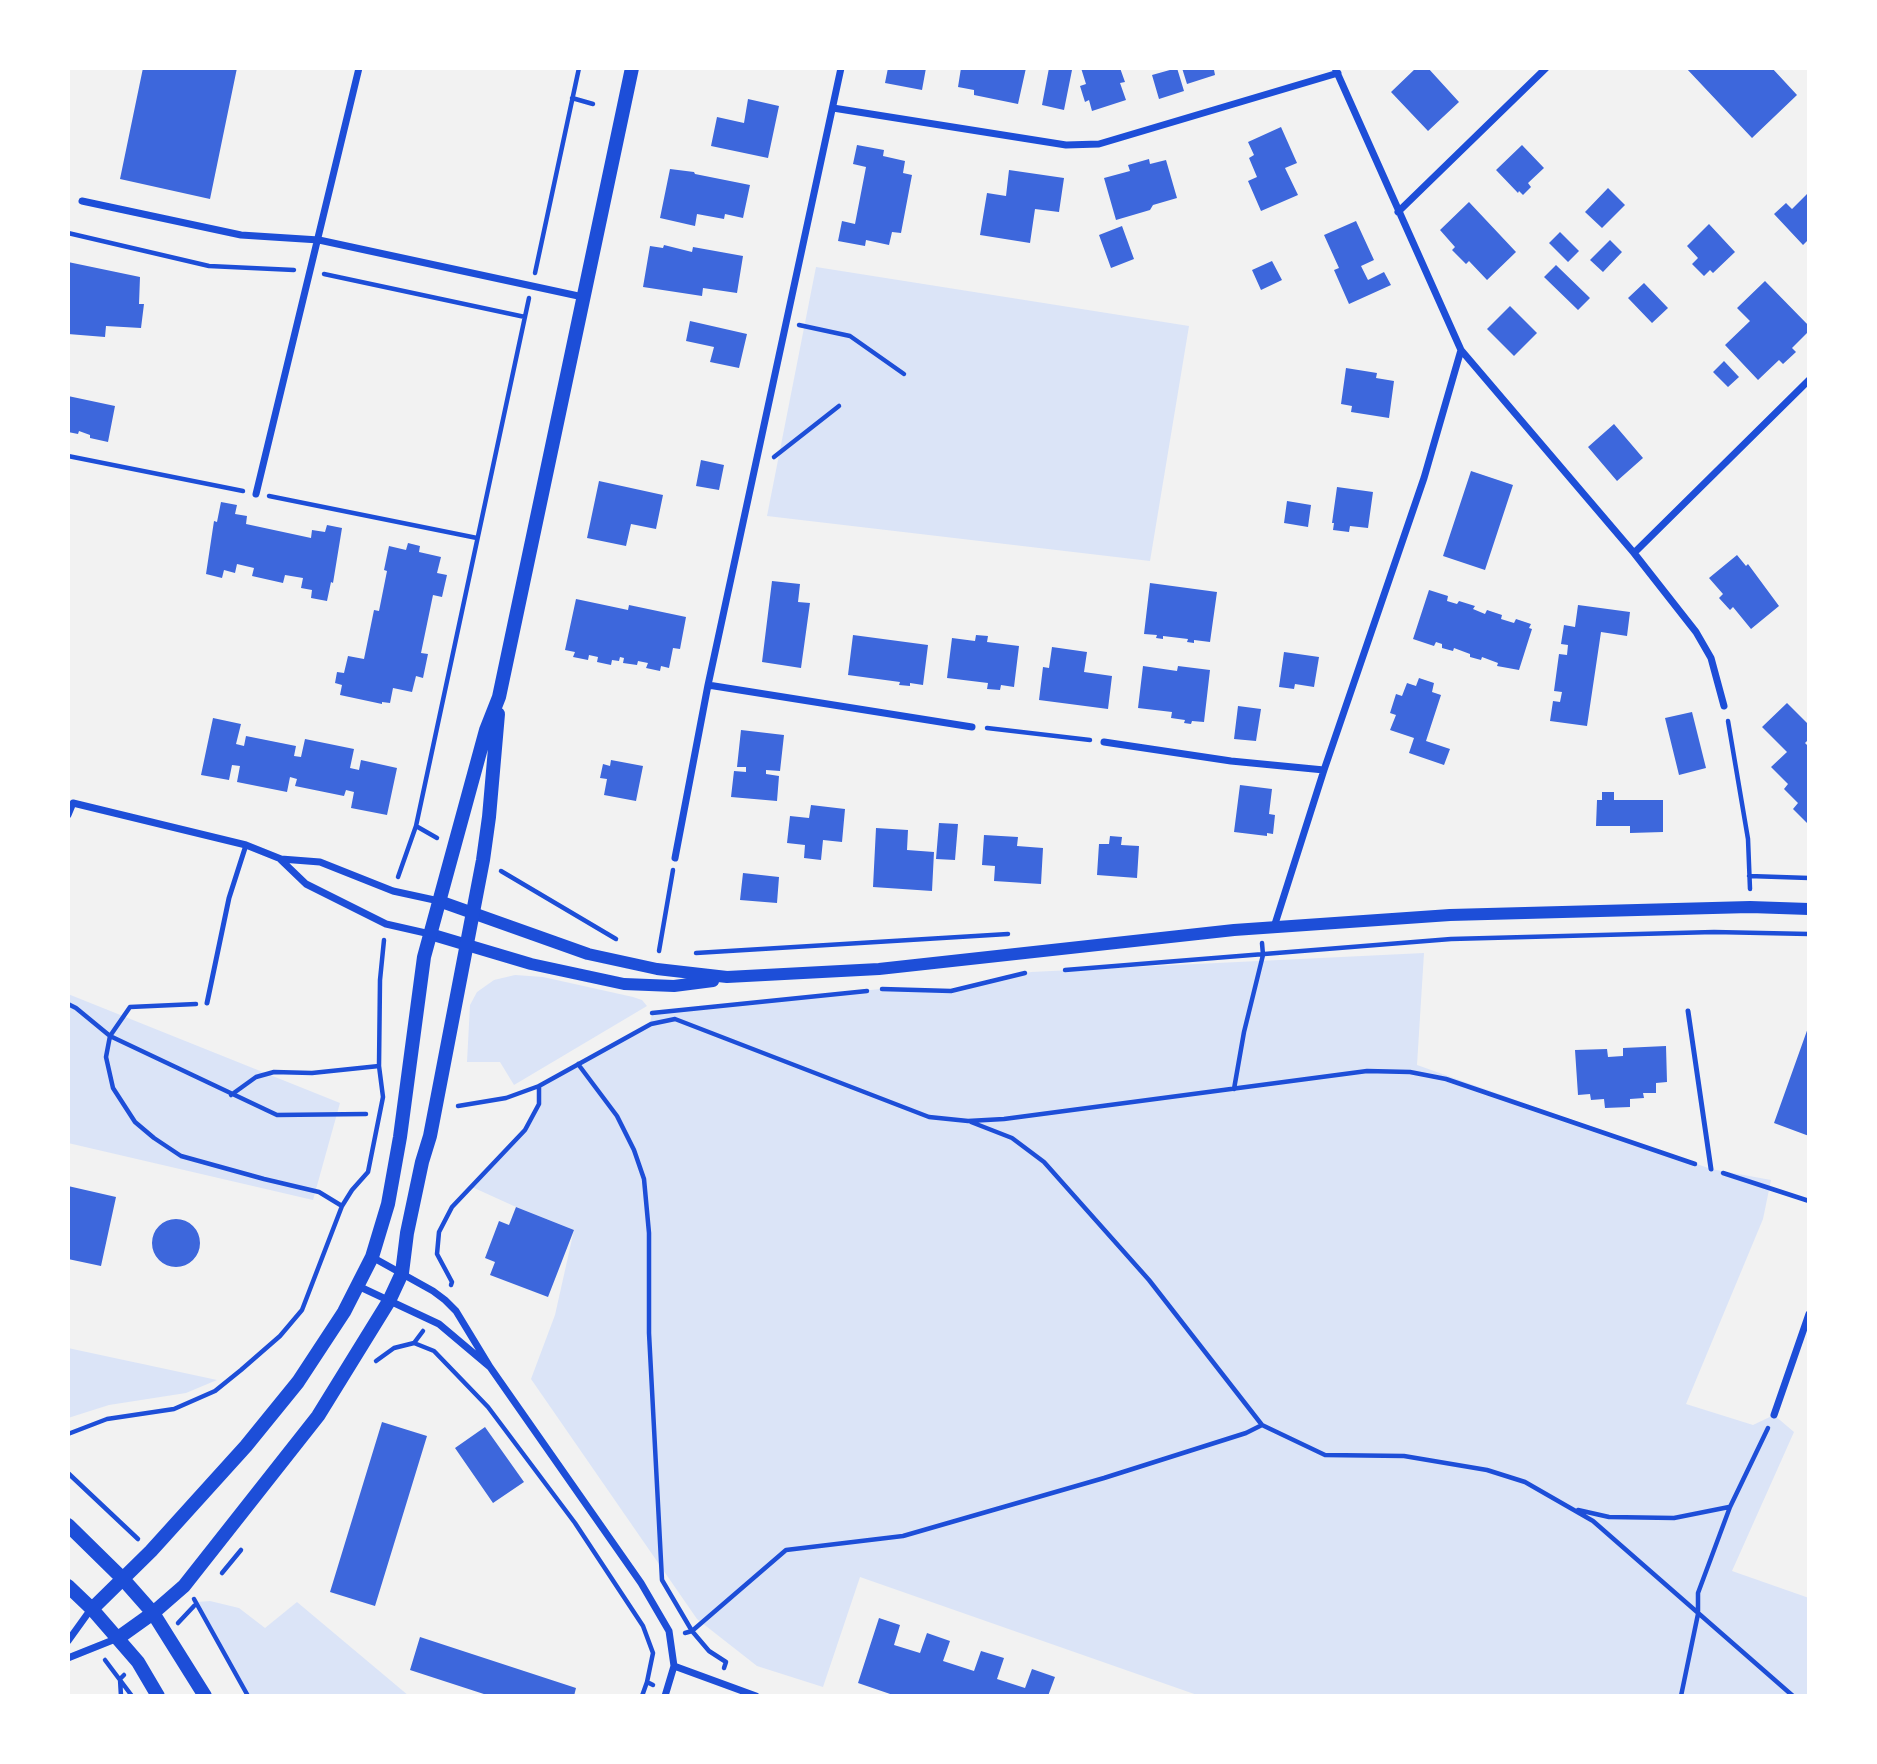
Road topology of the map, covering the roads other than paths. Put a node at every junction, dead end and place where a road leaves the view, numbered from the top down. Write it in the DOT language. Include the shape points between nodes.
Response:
graph roads {
  1 [pos="359,68"];
  2 [pos="632,68"];
  3 [pos="841,68"];
  4 [pos="1546,68"];
  5 [pos="1336,71"];
  6 [pos="833,108"];
  7 [pos="82,201"];
  8 [pos="1398,212"];
  9 [pos="319,240"];
  10 [pos="583,297"];
  11 [pos="1461,350"];
  12 [pos="1809,380"];
  13 [pos="256,494"];
  14 [pos="1634,553"];
  15 [pos="708,685"];
  16 [pos="499,697"];
  17 [pos="1724,706"];
  18 [pos="972,726"];
  19 [pos="1104,741"];
  20 [pos="1324,770"];
  21 [pos="68,815"];
  22 [pos="246,845"];
  23 [pos="281,859"];
  24 [pos="675,859"];
  25 [pos="439,901"];
  26 [pos="1809,909"];
  27 [pos="473,912"];
  28 [pos="1268,927"];
  29 [pos="430,934"];
  30 [pos="466,946"];
  31 [pos="727,977"];
  32 [pos="207,1003"];
  33 [pos="1688,1011"];
  34 [pos="1711,1169"];
  35 [pos="372,1257"];
  36 [pos="402,1273"];
  37 [pos="358,1286"];
  38 [pos="389,1301"];
  39 [pos="1809,1314"];
  40 [pos="490,1367"];
  41 [pos="1774,1415"];
  42 [pos="68,1525"];
  43 [pos="124,1579"];
  44 [pos="68,1586"];
  45 [pos="92,1609"];
  46 [pos="153,1614"];
  47 [pos="118,1638"];
  48 [pos="68,1641"];
  49 [pos="68,1658"];
  50 [pos="674,1666"];
  51 [pos="665,1695"];
  52 [pos="158,1696"];
  53 [pos="205,1696"];
  54 [pos="756,1696"];
  1 -- 9 [label="street"];
  2 -- 10 [label="main road"];
  3 -- 6 [label="street"];
  4 -- 8 [label="street"];
  5 -- 6 [label="street" via="1099,144 1066,145"];
  5 -- 8 [label="street"];
  6 -- 15 [label="street"];
  7 -- 9 [label="street" via="241,235"];
  8 -- 11 [label="street"];
  9 -- 10 [label="street"];
  9 -- 13 [label="street"];
  10 -- 16 [label="main road"];
  11 -- 14 [label="street"];
  11 -- 20 [label="street" via="1424,478"];
  12 -- 14 [label="street"];
  14 -- 17 [label="street" via="1696,632 1711,658"];
  15 -- 18 [label="street"];
  15 -- 24 [label="street"];
  16 -- 25 [label="main road"];
  16 -- 27 [label="main road" via="489,817"];
  19 -- 20 [label="street"];
  20 -- 28 [label="street"];
  21 -- 22 [label="street" via="73,803"];
  22 -- 23 [label="street"];
  22 -- 32 [label="lane" via="229,898"];
  23 -- 25 [label="street" via="320,862 394,891"];
  23 -- 29 [label="street" via="306,884 386,924"];
  25 -- 27 [label="street"];
  25 -- 29 [label="main road"];
  26 -- 28 [label="street" via="1450,915"];
  27 -- 30 [label="main road"];
  27 -- 31 [label="street" via="622,963"];
  28 -- 31 [label="street" via="879,969"];
  29 -- 30 [label="street"];
  29 -- 35 [label="main road" via="388,1205"];
  30 -- 31 [label="street" via="624,984 655,986"];
  30 -- 36 [label="main road"];
  33 -- 34 [label="lane"];
  35 -- 36 [label="street"];
  35 -- 37 [label="main road"];
  36 -- 38 [label="main road"];
  36 -- 40 [label="street" via="456,1311"];
  37 -- 38 [label="street"];
  37 -- 43 [label="main road" via="298,1382"];
  38 -- 40 [label="street" via="439,1324"];
  38 -- 46 [label="main road" via="318,1416 184,1586"];
  39 -- 41 [label="street"];
  40 -- 50 [label="street" via="641,1583 669,1631"];
  42 -- 43 [label="main road"];
  43 -- 45 [label="main road"];
  43 -- 46 [label="main road"];
  44 -- 45 [label="main road"];
  45 -- 47 [label="main road"];
  45 -- 48 [label="street"];
  46 -- 47 [label="main road"];
  46 -- 53 [label="main road"];
  47 -- 49 [label="street"];
  47 -- 52 [label="main road"];
  50 -- 51 [label="street"];
  50 -- 54 [label="street"];
}
